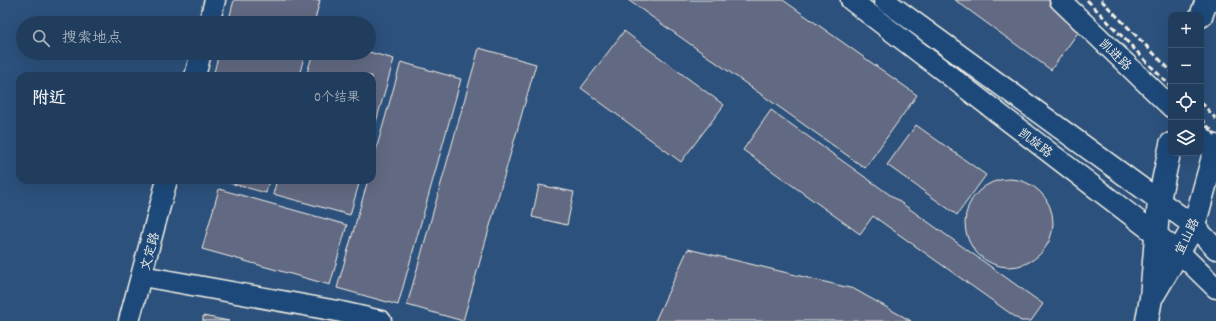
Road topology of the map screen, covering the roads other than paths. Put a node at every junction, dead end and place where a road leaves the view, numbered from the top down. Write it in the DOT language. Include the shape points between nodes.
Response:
graph roads {
  1 [pos="215,0"];
  2 [pos="851,0"];
  3 [pos="884,0"];
  4 [pos="1060,0"];
  5 [pos="1207,0"];
  6 [pos="1202,12"];
  7 [pos="211,16"];
  8 [pos="199,60"];
  9 [pos="196,72"];
  10 [pos="1168,104"];
  11 [pos="1211,144"];
  12 [pos="1168,156"];
  13 [pos="166,184"];
  14 [pos="1159,200"];
  15 [pos="1194,226"];
  16 [pos="1156,234"];
  17 [pos="1216,248"];
  18 [pos="1179,252"];
  19 [pos="142,276"];
  20 [pos="1216,288"];
  21 [pos="1151,298"];
  22 [pos="129,321"];
  23 [pos="382,321"];
  24 [pos="1147,321"];
  1 -- 7 [label="street"];
  2 -- 16 [label="street, 凯旋路"];
  3 -- 14 [label="street, 凯旋路"];
  4 -- 10 [label="street, 凯进路"];
  5 -- 6 [label="main road"];
  8 -- 9 [label="street"];
  11 -- 15 [label="main road, 宜山路"];
  12 -- 14 [label="main road, 宜山路"];
  13 -- 19 [label="street, 文定路"];
  14 -- 15 [label="street, 凯旋路"];
  14 -- 16 [label="main road, 宜山路"];
  15 -- 17 [label="street, 凯旋路"];
  15 -- 18 [label="main road, 宜山路"];
  16 -- 18 [label="street, 凯旋路"];
  16 -- 21 [label="main road, 宜山路"];
  18 -- 20 [label="street, 凯旋路"];
  18 -- 21 [label="main road, 宜山路"];
  19 -- 22 [label="street, 文定路"];
  19 -- 23 [label="street"];
  21 -- 24 [label="main road, 宜山路"];
}
